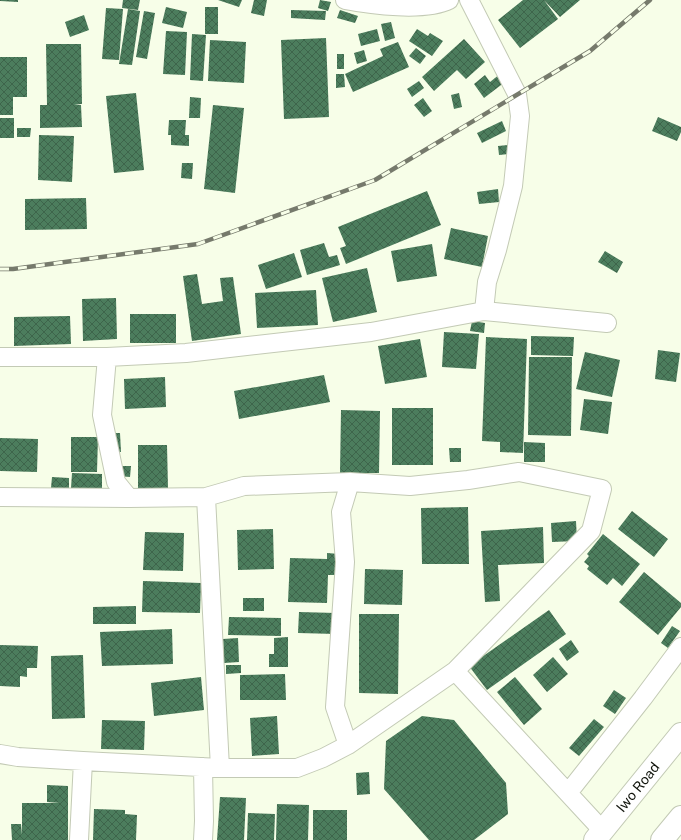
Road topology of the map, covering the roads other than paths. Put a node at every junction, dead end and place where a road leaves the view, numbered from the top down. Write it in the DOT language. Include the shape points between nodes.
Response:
graph roads {
  1 [pos="345,0"];
  2 [pos="449,0"];
  3 [pos="469,0"];
  4 [pos="484,311"];
  5 [pos="607,323"];
  6 [pos="0,357"];
  7 [pos="107,357"];
  8 [pos="350,482"];
  9 [pos="0,497"];
  10 [pos="206,497"];
  11 [pos="129,498"];
  12 [pos="681,648"];
  13 [pos="455,671"];
  14 [pos="681,734"];
  15 [pos="348,745"];
  16 [pos="0,754"];
  17 [pos="83,761"];
  18 [pos="203,768"];
  19 [pos="220,768"];
  20 [pos="568,793"];
  21 [pos="681,817"];
  22 [pos="599,836"];
  23 [pos="79,840"];
  24 [pos="203,840"];
  25 [pos="662,840"];
  1 -- 2 [label="street" via="404,7 441,4"];
  3 -- 4 [label="street" via="517,94 520,116 513,186 487,282"];
  4 -- 5 [label="street"];
  4 -- 7 [label="street" via="371,332 186,353"];
  6 -- 7 [label="street"];
  7 -- 11 [label="street" via="102,415 116,482"];
  8 -- 10 [label="street" via="244,486"];
  8 -- 13 [label="street" via="410,486 519,472 602,489 591,531"];
  8 -- 15 [label="street" via="342,512 345,562 335,707"];
  9 -- 11 [label="street"];
  10 -- 11 [label="street"];
  10 -- 19 [label="street"];
  12 -- 20 [label="street"];
  13 -- 15 [label="street"];
  13 -- 20 [label="street"];
  14 -- 22 [label="main road, Iwo Road"];
  15 -- 19 [label="street" via="297,768"];
  16 -- 17 [label="street"];
  17 -- 18 [label="street"];
  17 -- 23 [label="street"];
  18 -- 19 [label="street"];
  18 -- 24 [label="street"];
  20 -- 22 [label="street"];
  21 -- 25 [label="main road"];
}
